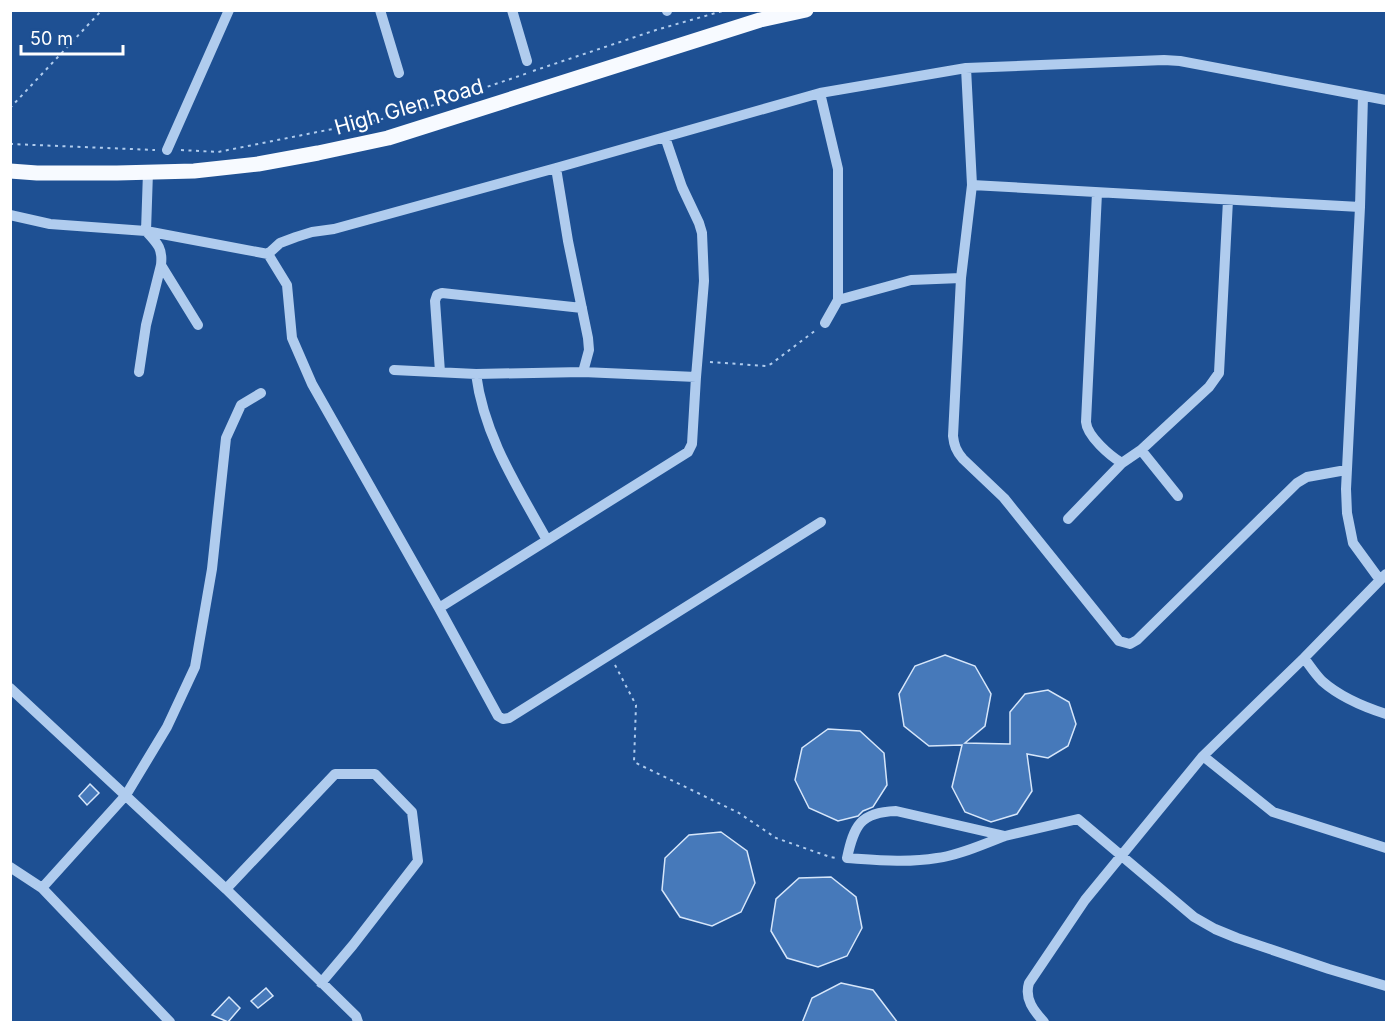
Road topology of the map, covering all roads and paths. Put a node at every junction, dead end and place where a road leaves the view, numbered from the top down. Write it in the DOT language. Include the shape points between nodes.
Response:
graph roads {
  1 [pos="102,10"];
  2 [pos="229,10"];
  3 [pos="380,10"];
  4 [pos="512,10"];
  5 [pos="726,10"];
  6 [pos="806,10"];
  7 [pos="527,61"];
  8 [pos="966,68"];
  9 [pos="399,73"];
  10 [pos="820,93"];
  11 [pos="1363,96"];
  12 [pos="1386,100"];
  13 [pos="10,108"];
  14 [pos="665,137"];
  15 [pos="10,144"];
  16 [pos="167,150"];
  17 [pos="556,168"];
  18 [pos="10,171"];
  19 [pos="148,172"];
  20 [pos="972,185"];
  21 [pos="1097,193"];
  22 [pos="1228,200"];
  23 [pos="1360,207"];
  24 [pos="10,215"];
  25 [pos="146,231"];
  26 [pos="268,254"];
  27 [pos="162,265"];
  28 [pos="961,278"];
  29 [pos="838,300"];
  30 [pos="582,308"];
  31 [pos="825,322"];
  32 [pos="198,326"];
  33 [pos="697,361"];
  34 [pos="394,370"];
  35 [pos="139,372"];
  36 [pos="440,372"];
  37 [pos="583,372"];
  38 [pos="476,374"];
  39 [pos="696,377"];
  40 [pos="261,393"];
  41 [pos="1141,450"];
  42 [pos="1122,463"];
  43 [pos="1346,470"];
  44 [pos="1178,496"];
  45 [pos="1068,519"];
  46 [pos="821,522"];
  47 [pos="547,540"];
  48 [pos="1383,577"];
  49 [pos="439,608"];
  50 [pos="609,655"];
  51 [pos="1304,658"];
  52 [pos="10,688"];
  53 [pos="1386,714"];
  54 [pos="1203,756"];
  55 [pos="126,795"];
  56 [pos="1005,836"];
  57 [pos="1386,848"];
  58 [pos="1122,856"];
  59 [pos="847,858"];
  60 [pos="10,867"];
  61 [pos="42,888"];
  62 [pos="226,889"];
  63 [pos="321,983"];
  64 [pos="1386,986"];
  65 [pos="170,1023"];
  66 [pos="358,1023"];
  67 [pos="1044,1023"];
  1 -- 13 [label="path"];
  2 -- 16 [label="street"];
  3 -- 9 [label="street"];
  4 -- 7 [label="street"];
  5 -- 16 [label="path" via="407,114 218,152"];
  6 -- 19 [label="main road, High Glen Road" via="760,20 388,138 258,164"];
  8 -- 10 [label="street"];
  8 -- 11 [label="street" via="1179,61"];
  8 -- 20 [label="street"];
  10 -- 14 [label="street"];
  10 -- 29 [label="street" via="838,169"];
  11 -- 12 [label="street"];
  11 -- 23 [label="street"];
  14 -- 17 [label="street"];
  14 -- 33 [label="street" via="702,233 704,280"];
  15 -- 16 [label="path"];
  17 -- 26 [label="street" via="312,232 280,243"];
  17 -- 30 [label="street"];
  18 -- 19 [label="main road, High Glen Road"];
  19 -- 25 [label="street"];
  20 -- 21 [label="street"];
  20 -- 28 [label="street"];
  21 -- 22 [label="street"];
  21 -- 42 [label="street" via="1086,422 1091,434"];
  22 -- 23 [label="street"];
  22 -- 41 [label="street" via="1219,373"];
  23 -- 43 [label="street"];
  24 -- 25 [label="street" via="50,224"];
  25 -- 26 [label="street"];
  25 -- 27 [label="street" via="159,245"];
  26 -- 49 [label="street" via="287,285 292,338 312,384"];
  27 -- 32 [label="street"];
  27 -- 35 [label="street" via="146,325"];
  28 -- 29 [label="street" via="911,280"];
  28 -- 43 [label="street" via="953,436 957,452 1004,498 1122,643 1137,640 1297,483 1307,477"];
  29 -- 31 [label="street"];
  30 -- 36 [label="street" via="437,295"];
  30 -- 37 [label="street" via="589,350"];
  31 -- 33 [label="path" via="766,366"];
  33 -- 39 [label="street"];
  34 -- 36 [label="street"];
  36 -- 38 [label="street"];
  37 -- 38 [label="street"];
  37 -- 39 [label="street"];
  38 -- 47 [label="street" via="495,443"];
  39 -- 47 [label="street" via="692,444 688,452"];
  40 -- 55 [label="street" via="241,405 226,438 212,569 195,667 167,727"];
  41 -- 42 [label="street"];
  41 -- 44 [label="street"];
  42 -- 45 [label="street"];
  43 -- 48 [label="street" via="1347,513 1353,543"];
  46 -- 50 [label="street"];
  47 -- 49 [label="street"];
  48 -- 51 [label="street"];
  49 -- 50 [label="street" via="503,719"];
  50 -- 59 [label="path" via="636,705 634,762 739,813 776,838 830,857"];
  51 -- 53 [label="street" via="1332,688"];
  51 -- 54 [label="street"];
  52 -- 55 [label="street"];
  54 -- 57 [label="street" via="1273,812"];
  54 -- 58 [label="street"];
  55 -- 61 [label="street"];
  55 -- 62 [label="street"];
  56 -- 58 [label="street" via="1078,819"];
  56 -- 59 [label="street" via="938,858"];
  56 -- 59 [label="street" via="896,811 880,811 862,820 854,832"];
  58 -- 64 [label="street" via="1194,917 1215,929"];
  58 -- 67 [label="street" via="1085,900 1029,983 1029,1000"];
  60 -- 61 [label="street"];
  61 -- 65 [label="street"];
  62 -- 63 [label="street"];
  62 -- 63 [label="street" via="335,774 375,774 412,812 418,861"];
  63 -- 66 [label="street" via="356,1016"];
}
